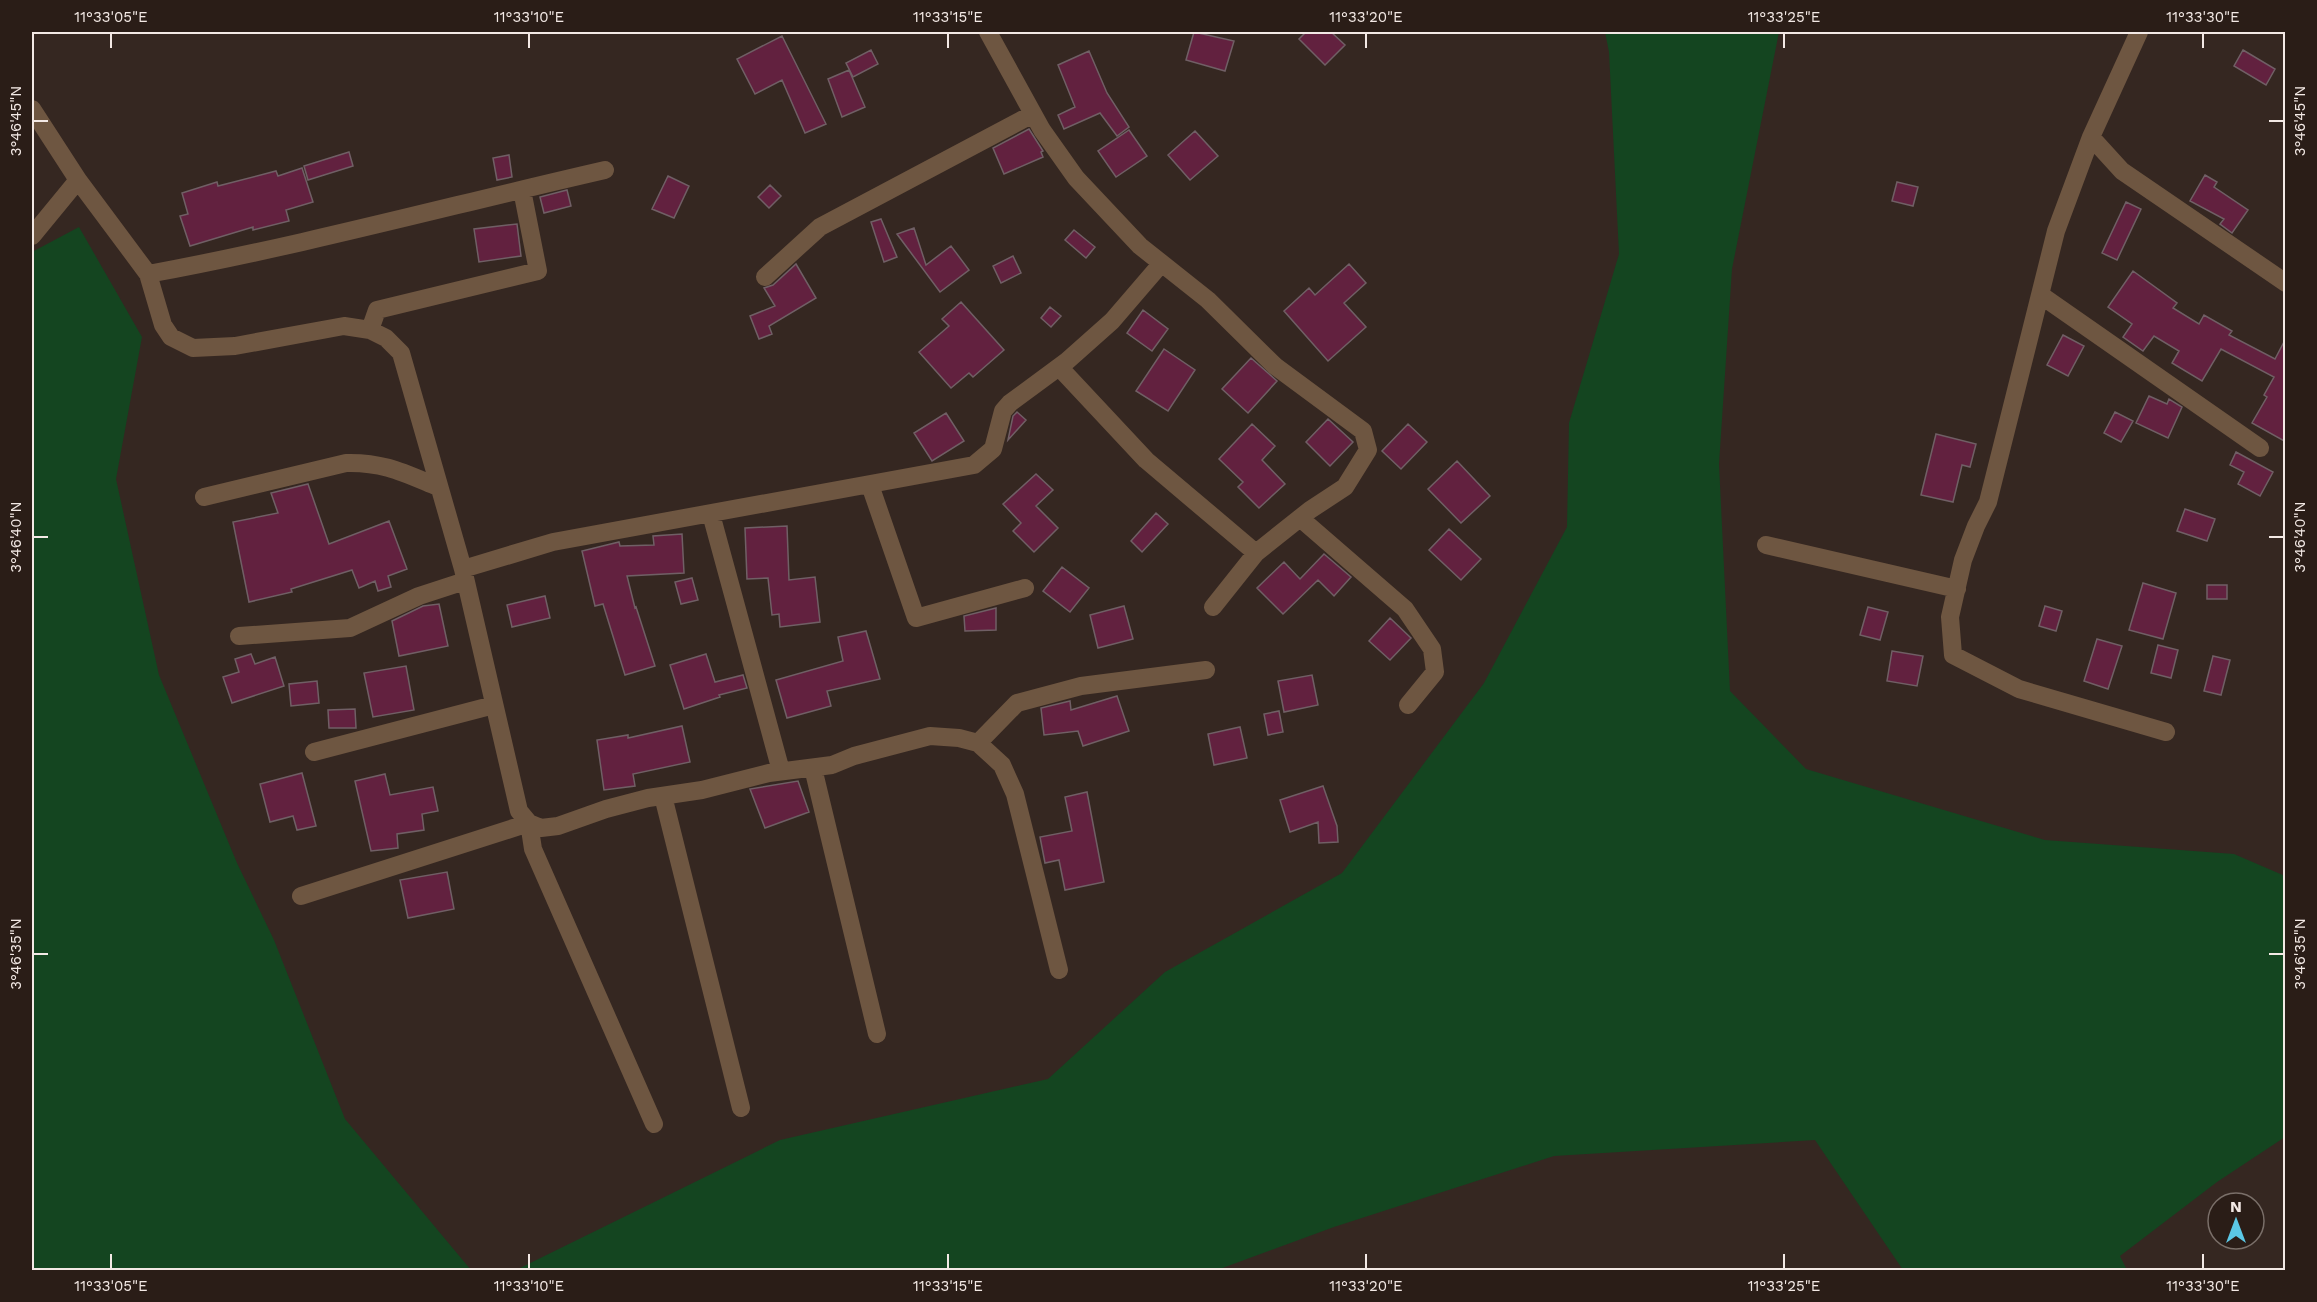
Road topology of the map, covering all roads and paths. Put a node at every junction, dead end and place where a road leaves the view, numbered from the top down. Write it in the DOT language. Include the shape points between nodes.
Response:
graph roads {
  1 [pos="988,32"];
  2 [pos="2139,32"];
  3 [pos="32,109"];
  4 [pos="1033,114"];
  5 [pos="2091,137"];
  6 [pos="604,170"];
  7 [pos="78,180"];
  8 [pos="522,190"];
  9 [pos="32,236"];
  10 [pos="1161,264"];
  11 [pos="148,274"];
  12 [pos="765,277"];
  13 [pos="2286,283"];
  14 [pos="2042,296"];
  15 [pos="370,330"];
  16 [pos="1059,367"];
  17 [pos="2260,448"];
  18 [pos="870,485"];
  19 [pos="438,486"];
  20 [pos="204,497"];
  21 [pos="711,514"];
  22 [pos="1300,518"];
  23 [pos="1766,545"];
  24 [pos="1256,553"];
  25 [pos="464,575"];
  26 [pos="1025,588"];
  27 [pos="1957,589"];
  28 [pos="1213,607"];
  29 [pos="239,636"];
  30 [pos="1206,670"];
  31 [pos="494,705"];
  32 [pos="1408,705"];
  33 [pos="2166,732"];
  34 [pos="978,743"];
  35 [pos="314,752"];
  36 [pos="813,768"];
  37 [pos="781,771"];
  38 [pos="663,796"];
  39 [pos="529,823"];
  40 [pos="301,896"];
  41 [pos="1059,970"];
  42 [pos="878,1034"];
  43 [pos="741,1108"];
  44 [pos="654,1124"];
  1 -- 4 [label="street"];
  2 -- 5 [label="street"];
  3 -- 7 [label="street"];
  4 -- 10 [label="street" via="1076,178"];
  4 -- 12 [label="street" via="820,227"];
  5 -- 13 [label="street" via="2122,171"];
  5 -- 14 [label="street" via="2056,231"];
  6 -- 8 [label="street"];
  7 -- 9 [label="street"];
  7 -- 11 [label="street"];
  8 -- 11 [label="street" via="234,258"];
  8 -- 15 [label="street" via="538,272 377,310"];
  10 -- 16 [label="street" via="1112,321"];
  10 -- 22 [label="street" via="1208,300 1275,366 1363,431 1368,450 1345,487"];
  11 -- 15 [label="street" via="163,325 171,338 193,348 235,346 344,326"];
  14 -- 17 [label="street"];
  14 -- 27 [label="street" via="1988,502 1963,560"];
  15 -- 19 [label="street" via="386,338 401,353"];
  16 -- 18 [label="street" via="1003,411 993,449 974,465"];
  16 -- 24 [label="street" via="1146,460"];
  18 -- 21 [label="street"];
  18 -- 26 [label="street" via="916,618"];
  19 -- 20 [label="street" via="367,462 346,463"];
  19 -- 25 [label="street"];
  21 -- 25 [label="street" via="553,542"];
  21 -- 37 [label="street"];
  22 -- 24 [label="street"];
  22 -- 32 [label="street" via="1405,609 1432,649 1435,672"];
  23 -- 27 [label="street"];
  24 -- 28 [label="street"];
  25 -- 29 [label="street" via="350,628"];
  25 -- 31 [label="street"];
  27 -- 33 [label="street" via="1950,617 1953,655 2019,689"];
  30 -- 34 [label="street" via="1082,686 1017,703"];
  31 -- 35 [label="street"];
  31 -- 39 [label="street" via="519,811"];
  34 -- 36 [label="street" via="930,736"];
  34 -- 41 [label="street" via="1002,765 1015,794"];
  36 -- 37 [label="street"];
  36 -- 42 [label="street"];
  37 -- 38 [label="street"];
  38 -- 39 [label="street" via="558,826 541,828"];
  38 -- 43 [label="street"];
  39 -- 40 [label="street"];
  39 -- 44 [label="street" via="532,849"];
}
